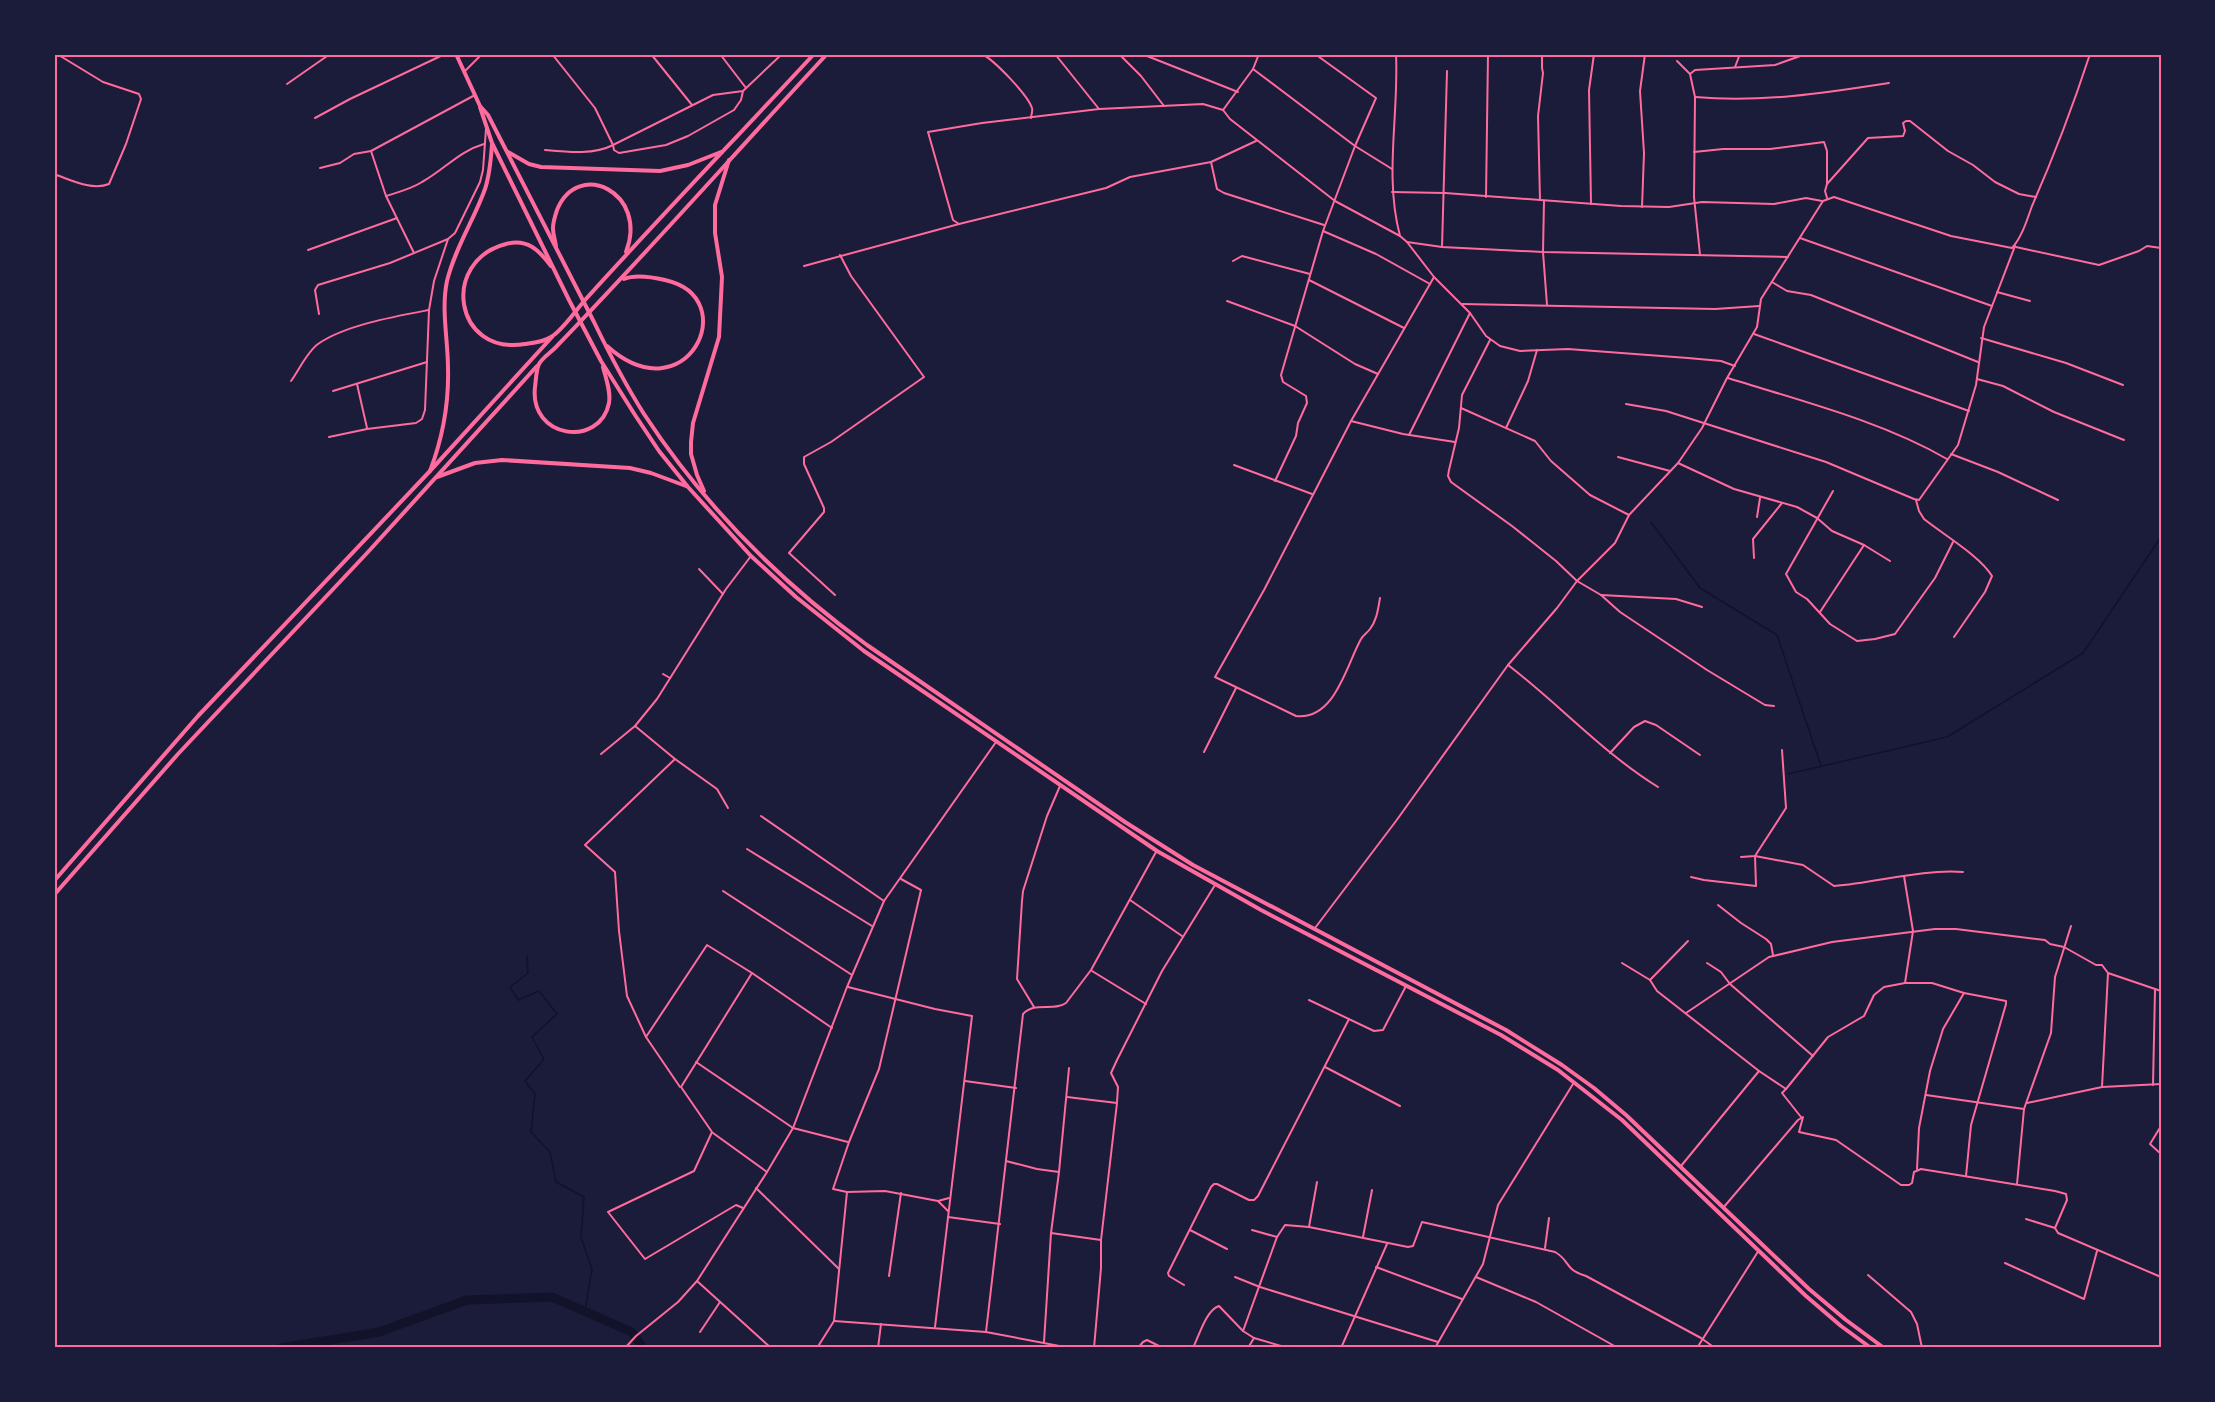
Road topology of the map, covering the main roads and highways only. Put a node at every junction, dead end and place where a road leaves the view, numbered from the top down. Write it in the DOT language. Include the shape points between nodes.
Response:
graph roads {
  1 [pos="456,54"];
  2 [pos="814,54"];
  3 [pos="827,54"];
  4 [pos="480,106"];
  5 [pos="492,143"];
  6 [pos="724,150"];
  7 [pos="506,152"];
  8 [pos="730,158"];
  9 [pos="557,250"];
  10 [pos="625,255"];
  11 [pos="559,279"];
  12 [pos="621,280"];
  13 [pos="552,337"];
  14 [pos="603,342"];
  15 [pos="602,361"];
  16 [pos="539,364"];
  17 [pos="430,471"];
  18 [pos="438,477"];
  19 [pos="688,487"];
  20 [pos="708,499"];
  21 [pos="704,506"];
  22 [pos="970,716"];
  23 [pos="966,722"];
  24 [pos="54,880"];
  25 [pos="54,895"];
  26 [pos="1697,1183"];
  27 [pos="1693,1187"];
  28 [pos="1871,1348"];
  29 [pos="1884,1348"];
  1 -- 4 [label="main road"];
  2 -- 6 [label="main road"];
  3 -- 8 [label="main road"];
  4 -- 5 [label="main road"];
  4 -- 7 [label="main road"];
  5 -- 11 [label="main road"];
  5 -- 17 [label="main road" via="485,188 447,283 447,403"];
  6 -- 7 [label="main road" via="673,169 647,172 541,167"];
  6 -- 10 [label="main road"];
  7 -- 9 [label="main road"];
  8 -- 12 [label="main road"];
  8 -- 20 [label="main road" via="715,205 722,287 719,337 691,442 697,475"];
  9 -- 10 [label="main road" via="553,227 560,204 574,190 594,185 616,193 627,209 632,229"];
  9 -- 14 [label="main road"];
  10 -- 13 [label="main road"];
  11 -- 13 [label="main road" via="539,251 531,245 512,243 494,249 476,262 462,292 469,322 494,342 514,346"];
  11 -- 15 [label="main road"];
  12 -- 14 [label="main road" via="638,276 681,285 697,300 701,310 701,338 683,360 664,368 635,364"];
  12 -- 16 [label="main road"];
  13 -- 17 [label="main road"];
  14 -- 20 [label="main road" via="643,413"];
  15 -- 16 [label="main road" via="610,395 606,411 596,424 570,433 551,426 540,416 535,393"];
  15 -- 19 [label="main road" via="646,432"];
  16 -- 18 [label="main road"];
  17 -- 24 [label="main road" via="198,716"];
  18 -- 19 [label="main road" via="475,463 502,460 630,468"];
  18 -- 25 [label="main road" via="178,754"];
  19 -- 21 [label="main road"];
  20 -- 21 [label="main road"];
  20 -- 22 [label="main road" via="777,572 829,617"];
  21 -- 23 [label="main road" via="813,611"];
  22 -- 23 [label="main road"];
  22 -- 26 [label="main road" via="1171,851 1546,1054 1608,1100"];
  23 -- 27 [label="main road" via="1157,851 1215,885 1520,1046 1574,1081 1622,1120"];
  26 -- 27 [label="main road"];
  26 -- 29 [label="main road" via="1809,1289"];
  27 -- 28 [label="main road" via="1824,1312"];
}
